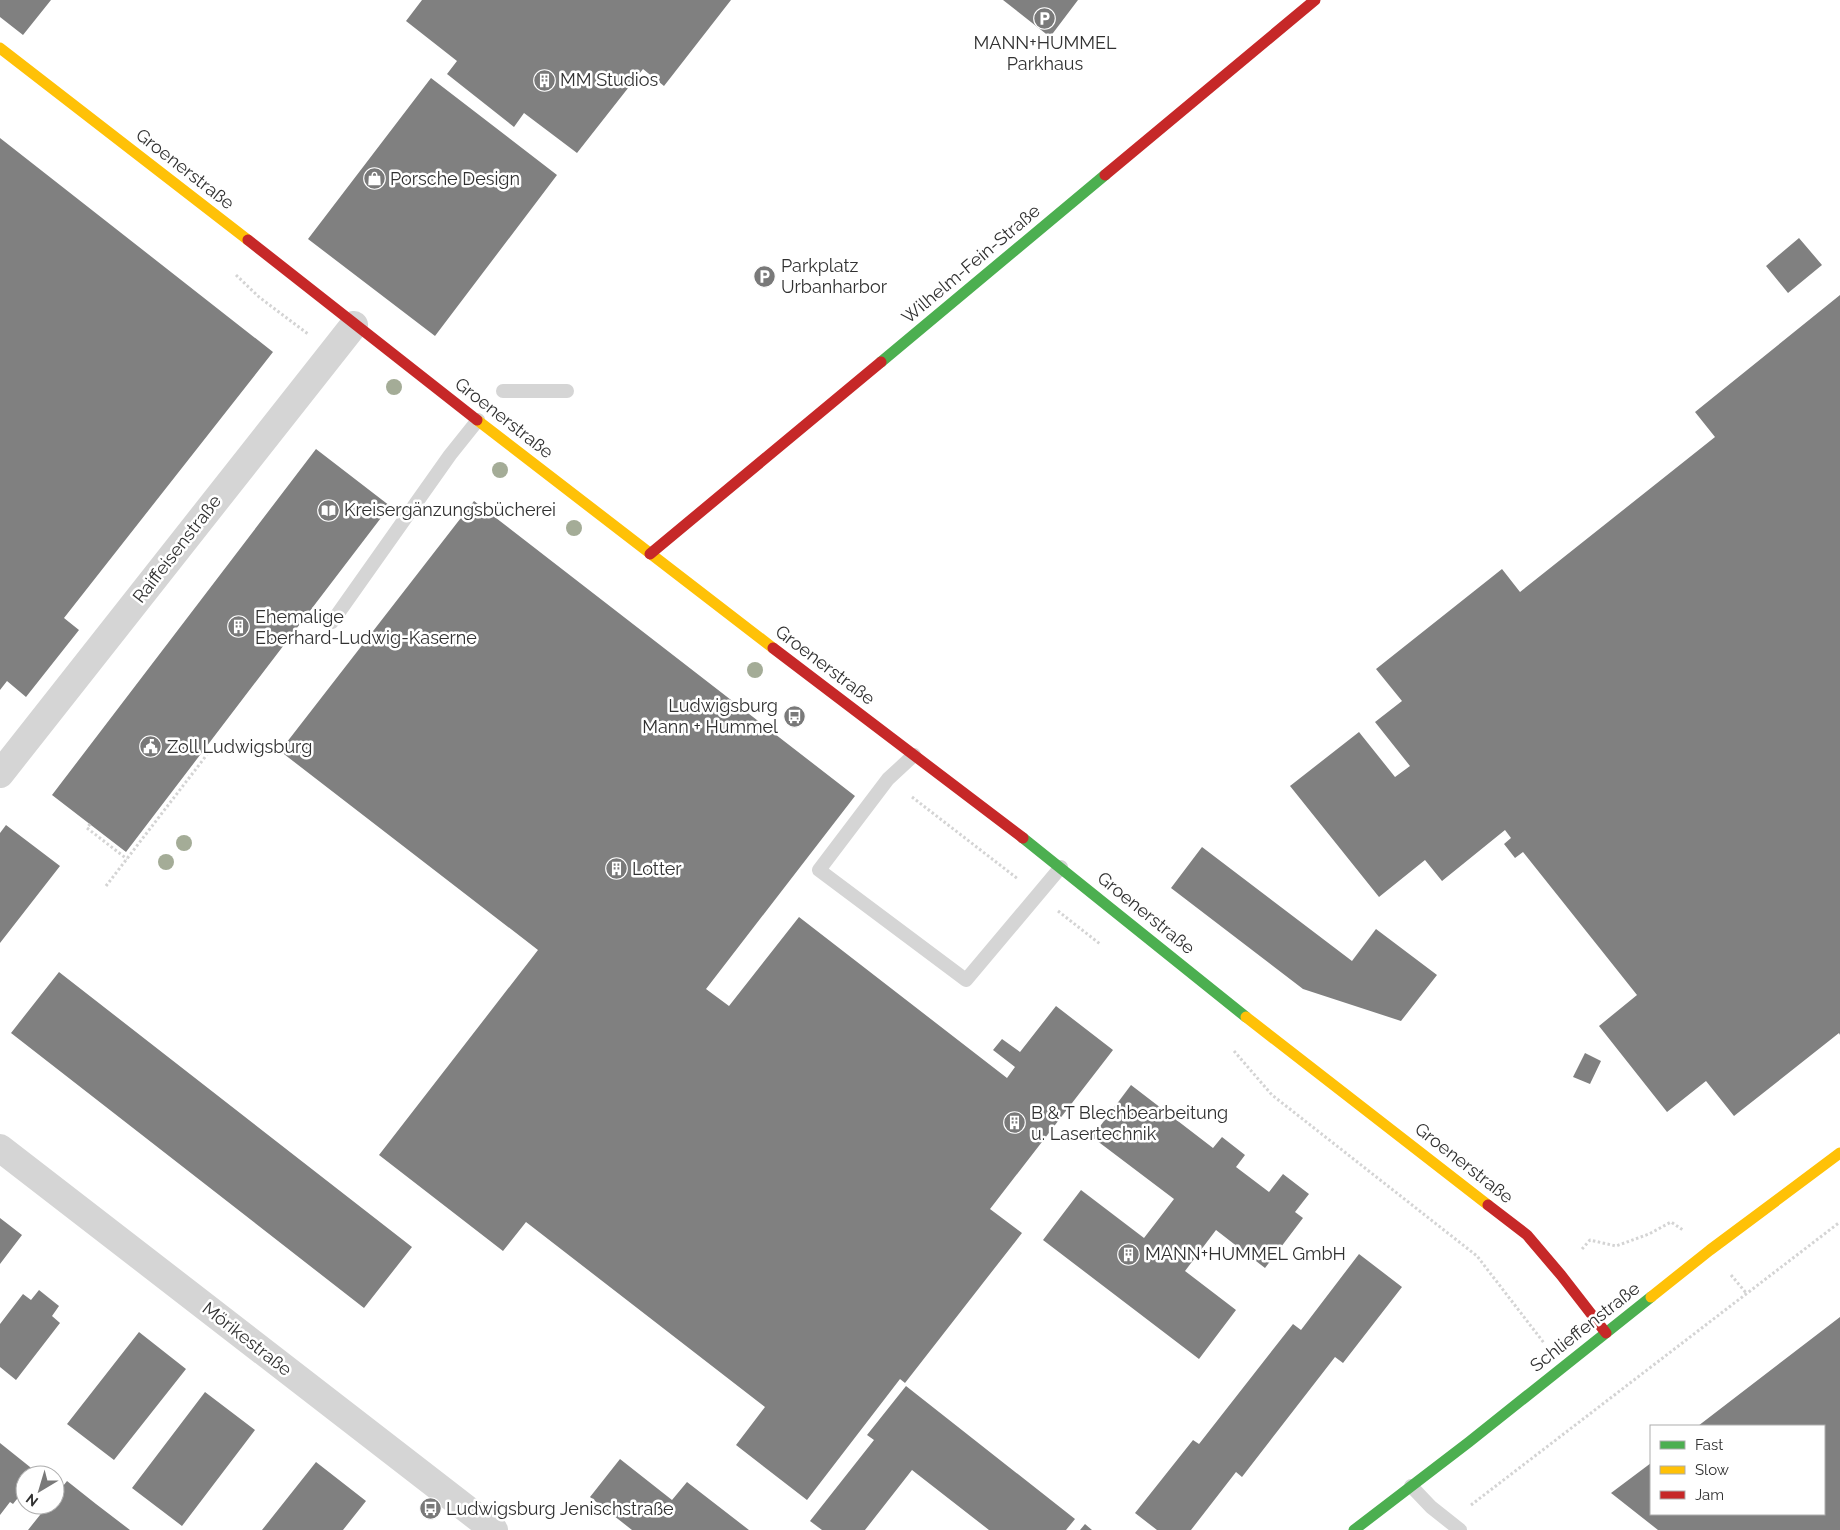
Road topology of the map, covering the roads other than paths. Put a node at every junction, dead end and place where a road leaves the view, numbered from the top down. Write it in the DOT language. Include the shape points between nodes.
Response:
graph roads {
  1 [pos="1315,0"];
  2 [pos="0,48"];
  3 [pos="354,325"];
  4 [pos="504,391"];
  5 [pos="567,391"];
  6 [pos="478,420"];
  7 [pos="650,554"];
  8 [pos="332,622"];
  9 [pos="914,755"];
  10 [pos="0,774"];
  11 [pos="1061,867"];
  12 [pos="0,1148"];
  13 [pos="1840,1153"];
  14 [pos="1606,1333"];
  15 [pos="1411,1486"];
  16 [pos="1454,1526"];
  17 [pos="494,1530"];
  18 [pos="1354,1530"];
  1 -- 7 [label="street, Wilhelm-Fein-Straße"];
  2 -- 3 [label="street, Groenerstraße"];
  3 -- 6 [label="street, Groenerstraße"];
  3 -- 10 [label="street, Raiffeisenstraße"];
  4 -- 5 [label="lane"];
  6 -- 7 [label="street, Groenerstraße"];
  6 -- 8 [label="lane"];
  7 -- 9 [label="street, Groenerstraße"];
  9 -- 11 [label="street, Groenerstraße"];
  9 -- 11 [label="lane" via="888,779 819,870 966,980"];
  11 -- 14 [label="street, Groenerstraße" via="1278,1042 1527,1234"];
  12 -- 17 [label="street, Mörikestraße"];
  13 -- 14 [label="street, Schlieffenstraße"];
  14 -- 15 [label="street, Schlieffenstraße"];
  15 -- 16 [label="lane"];
  15 -- 18 [label="street, Schlieffenstraße"];
}
